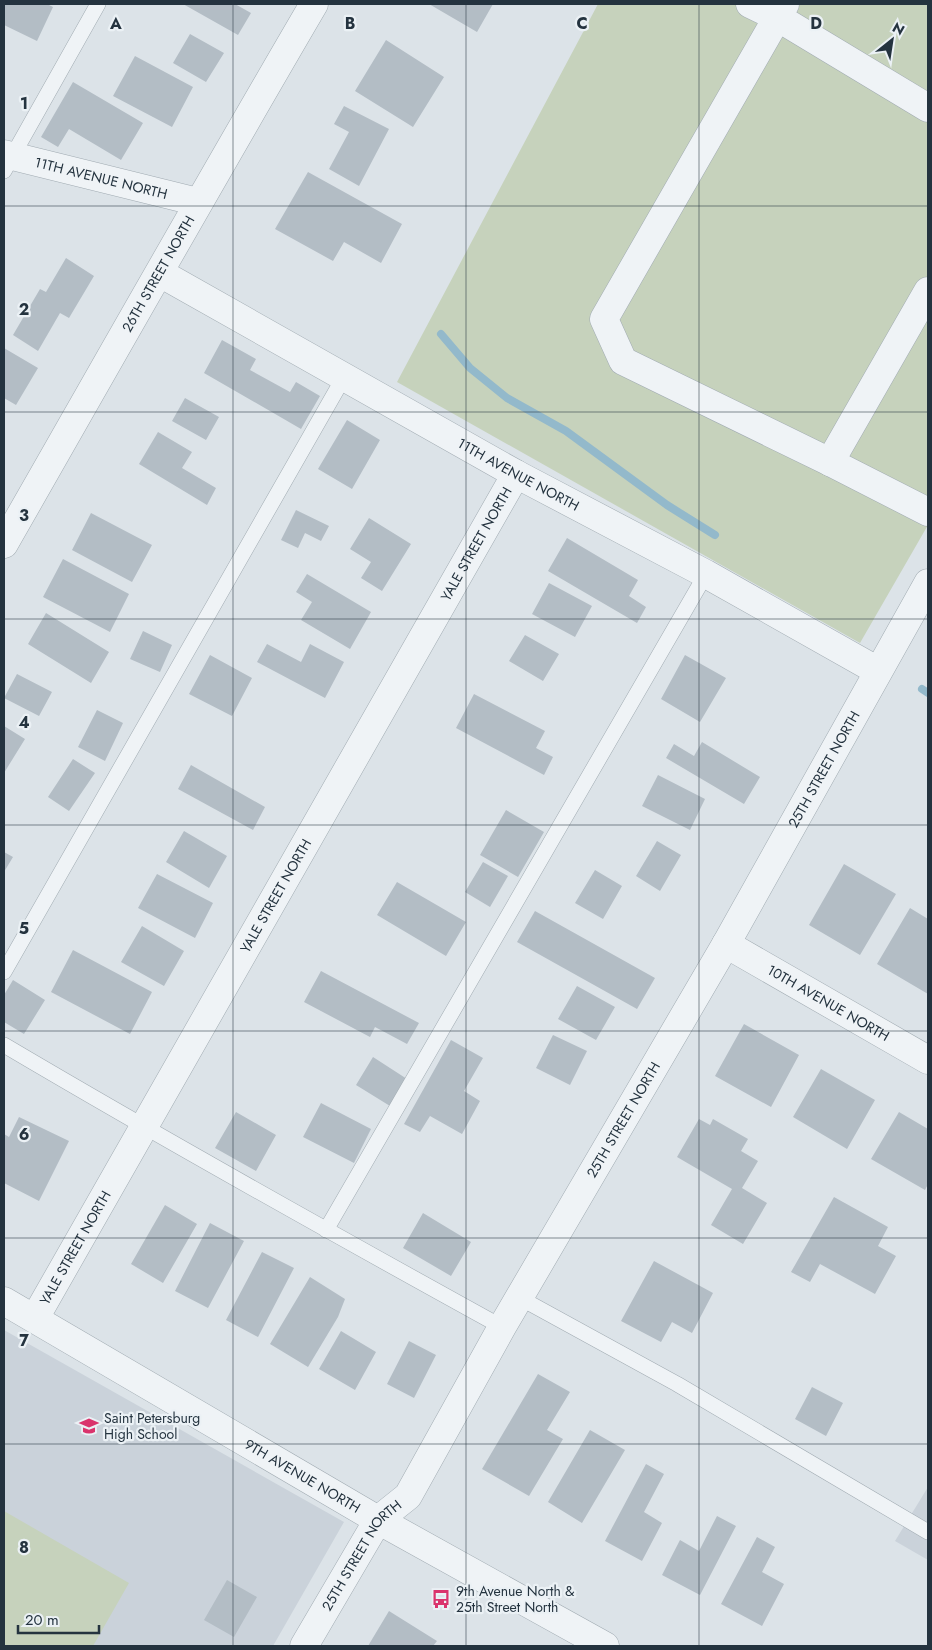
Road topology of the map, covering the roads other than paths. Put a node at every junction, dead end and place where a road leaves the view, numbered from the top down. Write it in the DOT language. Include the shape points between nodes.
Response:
graph roads {
  1 [pos="98,4"];
  2 [pos="314,4"];
  3 [pos="750,4"];
  4 [pos="781,11"];
  5 [pos="928,108"];
  6 [pos="7,161"];
  7 [pos="198,202"];
  8 [pos="160,273"];
  9 [pos="928,291"];
  10 [pos="344,377"];
  11 [pos="830,462"];
  12 [pos="516,474"];
  13 [pos="928,512"];
  14 [pos="4,544"];
  15 [pos="706,574"];
  16 [pos="928,583"];
  17 [pos="878,672"];
  18 [pos="726,944"];
  19 [pos="4,972"];
  20 [pos="4,1044"];
  21 [pos="928,1060"];
  22 [pos="144,1127"];
  23 [pos="326,1230"];
  24 [pos="520,1298"];
  25 [pos="4,1301"];
  26 [pos="34,1318"];
  27 [pos="502,1327"];
  28 [pos="378,1520"];
  29 [pos="928,1532"];
  30 [pos="304,1646"];
  31 [pos="605,1646"];
  1 -- 6 [label="lane"];
  2 -- 7 [label="street, 26TH STREET NORTH"];
  3 -- 4 [label="street"];
  4 -- 5 [label="street"];
  4 -- 11 [label="street" via="604,319 623,361"];
  6 -- 7 [label="street, 11TH AVENUE NORTH"];
  7 -- 8 [label="street, 26TH STREET NORTH"];
  8 -- 10 [label="street, 11TH AVENUE NORTH"];
  8 -- 14 [label="street, 26TH STREET NORTH"];
  9 -- 11 [label="street"];
  10 -- 12 [label="street, 11TH AVENUE NORTH"];
  10 -- 19 [label="lane"];
  11 -- 13 [label="street"];
  12 -- 15 [label="street, 11TH AVENUE NORTH"];
  12 -- 22 [label="street, YALE STREET NORTH"];
  15 -- 17 [label="street, 11TH AVENUE NORTH"];
  15 -- 23 [label="lane"];
  16 -- 17 [label="street, 25TH STREET NORTH"];
  17 -- 18 [label="street, 25TH STREET NORTH"];
  18 -- 21 [label="street, 10TH AVENUE NORTH"];
  18 -- 24 [label="street, 25TH STREET NORTH"];
  20 -- 22 [label="lane"];
  22 -- 23 [label="lane"];
  22 -- 26 [label="street, YALE STREET NORTH"];
  23 -- 27 [label="lane"];
  24 -- 27 [label="street, 25TH STREET NORTH"];
  24 -- 29 [label="lane" via="677,1384"];
  25 -- 26 [label="street, 9TH AVENUE NORTH"];
  26 -- 28 [label="street, 9TH AVENUE NORTH"];
  27 -- 28 [label="street, 25TH STREET NORTH" via="408,1496"];
  28 -- 30 [label="street, 25TH STREET NORTH"];
  28 -- 31 [label="street, 9TH AVENUE NORTH"];
}
